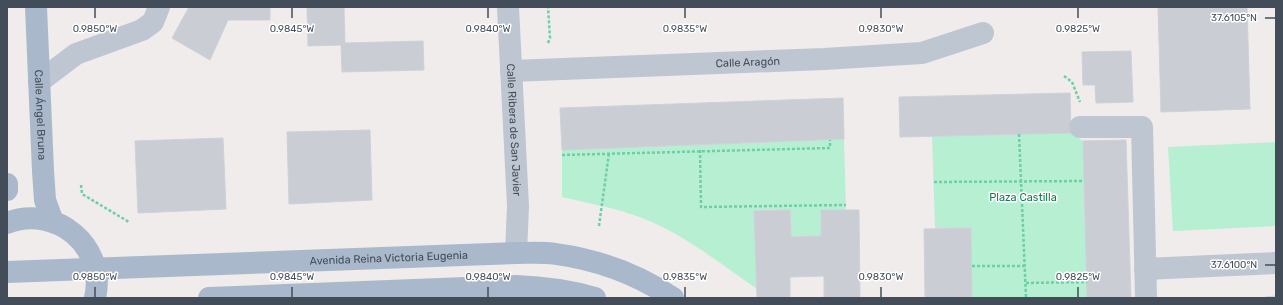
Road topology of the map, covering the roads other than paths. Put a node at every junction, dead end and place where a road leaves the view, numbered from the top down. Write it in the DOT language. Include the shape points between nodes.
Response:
graph roads {
  1 [pos="36,7"];
  2 [pos="159,7"];
  3 [pos="508,7"];
  4 [pos="983,33"];
  5 [pos="510,71"];
  6 [pos="39,82"];
  7 [pos="1080,127"];
  8 [pos="7,184"];
  9 [pos="7,190"];
  10 [pos="53,222"];
  11 [pos="7,223"];
  12 [pos="516,253"];
  13 [pos="1276,262"];
  14 [pos="1145,269"];
  15 [pos="96,270"];
  16 [pos="7,272"];
  17 [pos="95,298"];
  18 [pos="209,298"];
  19 [pos="595,298"];
  20 [pos="673,298"];
  21 [pos="1146,298"];
  1 -- 6 [label="main road, Calle Ángel Bruna"];
  2 -- 6 [label="street" via="153,22 142,30 76,54"];
  3 -- 5 [label="street, Calle Ribera de San Javier"];
  4 -- 5 [label="street, Calle Aragón" via="922,53"];
  5 -- 12 [label="street, Calle Ribera de San Javier" via="518,206"];
  6 -- 10 [label="main road, Calle Ángel Bruna" via="45,200"];
  7 -- 14 [label="street" via="1142,127"];
  8 -- 9 [label="main road"];
  10 -- 11 [label="main road" via="26,218"];
  10 -- 15 [label="main road" via="63,226 81,240"];
  12 -- 15 [label="main road, Avenida Reina Victoria Eugenia"];
  12 -- 20 [label="main road, Avenida Reina Victoria Eugenia" via="555,254 591,261 625,271"];
  13 -- 14 [label="street"];
  14 -- 21 [label="street"];
  15 -- 16 [label="main road, Avenida Reina Victoria Eugenia"];
  15 -- 17 [label="main road"];
  18 -- 19 [label="main road" via="516,286 548,287"];
}
